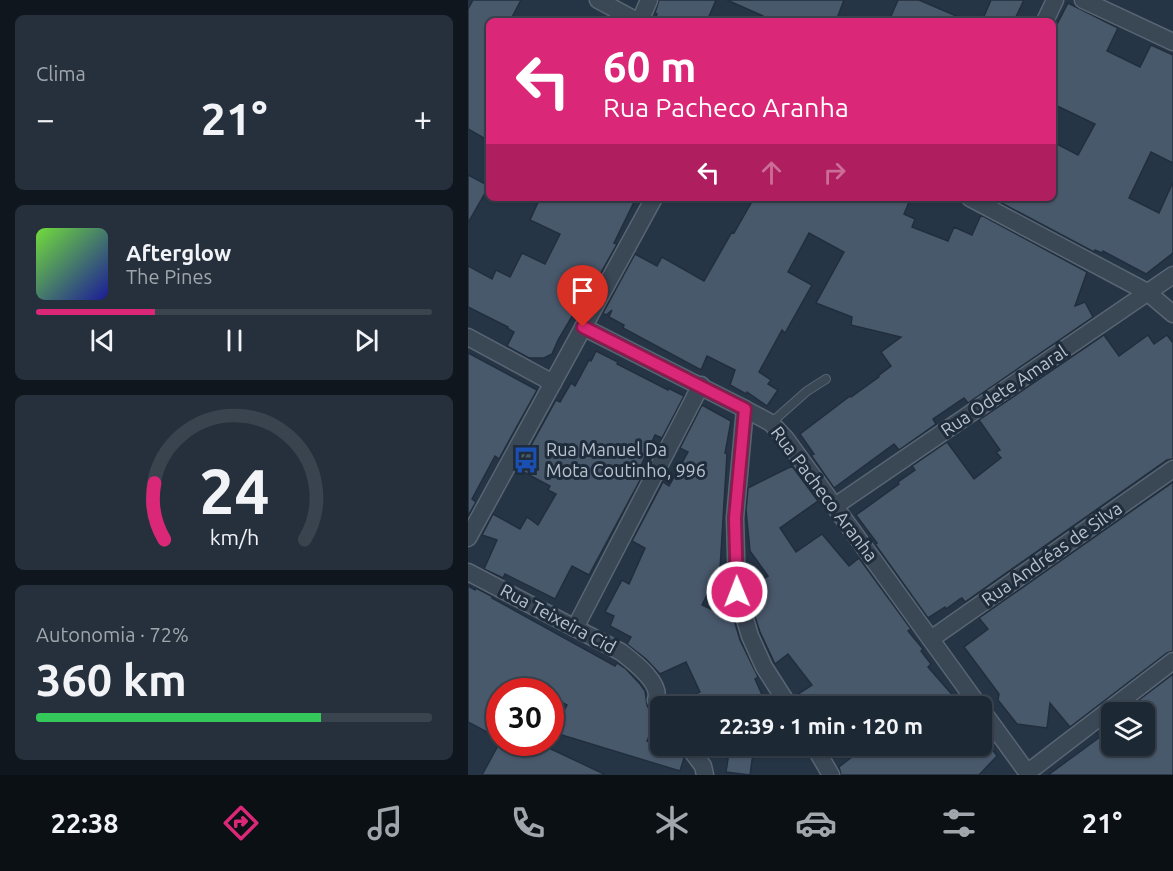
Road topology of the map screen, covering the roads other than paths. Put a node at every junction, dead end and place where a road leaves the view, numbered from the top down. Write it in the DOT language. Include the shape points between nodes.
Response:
graph roads {
  1 [pos="598,0"];
  2 [pos="649,0"];
  3 [pos="1055,0"];
  4 [pos="1083,0"];
  5 [pos="632,18"];
  6 [pos="640,18"];
  7 [pos="1046,18"];
  8 [pos="1173,42"];
  9 [pos="652,201"];
  10 [pos="976,201"];
  11 [pos="1173,275"];
  12 [pos="1148,292"];
  13 [pos="1173,314"];
  14 [pos="583,327"];
  15 [pos="468,337"];
  16 [pos="826,379"];
  17 [pos="553,383"];
  18 [pos="700,385"];
  19 [pos="745,409"];
  20 [pos="771,423"];
  21 [pos="1173,469"];
  22 [pos="836,506"];
  23 [pos="468,538"];
  24 [pos="468,572"];
  25 [pos="575,628"];
  26 [pos="931,639"];
  27 [pos="1173,661"];
  28 [pos="658,696"];
  29 [pos="783,696"];
  30 [pos="971,696"];
  31 [pos="992,724"];
  32 [pos="696,756"];
  33 [pos="820,756"];
  34 [pos="1028,774"];
  35 [pos="705,775"];
  36 [pos="831,775"];
  1 -- 5 [label="street"];
  2 -- 6 [label="street"];
  3 -- 7 [label="street"];
  4 -- 8 [label="street"];
  9 -- 14 [label="street"];
  10 -- 12 [label="street"];
  11 -- 12 [label="street, Rua Odete Amaral"];
  12 -- 13 [label="street"];
  12 -- 22 [label="street, Rua Odete Amaral"];
  14 -- 17 [label="street"];
  14 -- 18 [label="street, Rua Pacheco Aranha"];
  15 -- 17 [label="street"];
  16 -- 20 [label="lane"];
  17 -- 23 [label="street"];
  18 -- 19 [label="street, Rua Pacheco Aranha"];
  18 -- 25 [label="street"];
  19 -- 20 [label="street, Rua Pacheco Aranha"];
  19 -- 29 [label="street" via="735,518 737,592 750,636"];
  20 -- 22 [label="street, Rua Pacheco Aranha"];
  21 -- 26 [label="street, Rua Andréas de Silva"];
  22 -- 26 [label="street, Rua Pacheco Aranha"];
  24 -- 25 [label="street, Rua Teixeira Cid"];
  25 -- 28 [label="street, Rua Teixeira Cid" via="636,663"];
  26 -- 30 [label="street, Rua Pacheco Aranha"];
  27 -- 34 [label="street"];
  31 -- 34 [label="street, Rua Pacheco Aranha"];
  32 -- 35 [label="street"];
  33 -- 36 [label="street"];
}
